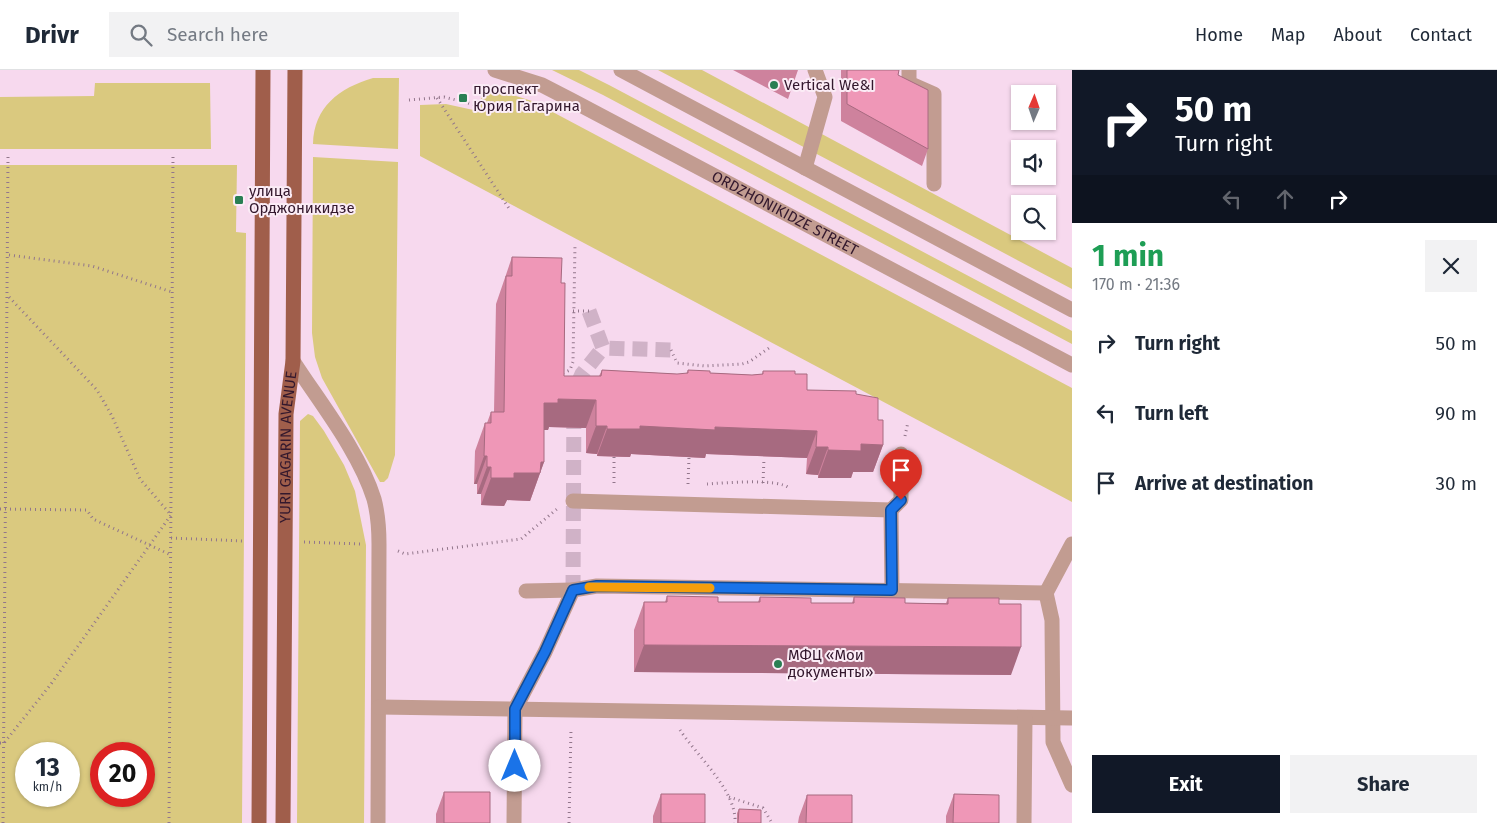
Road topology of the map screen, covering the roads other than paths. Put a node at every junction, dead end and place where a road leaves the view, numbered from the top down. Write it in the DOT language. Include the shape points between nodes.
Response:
graph roads {
  1 [pos="263,70"];
  2 [pos="295,70"];
  3 [pos="495,70"];
  4 [pos="621,70"];
  5 [pos="815,70"];
  6 [pos="909,70"];
  7 [pos="805,168"];
  8 [pos="934,184"];
  9 [pos="1072,310"];
  10 [pos="293,361"];
  11 [pos="1072,365"];
  12 [pos="901,454"];
  13 [pos="567,503"];
  14 [pos="891,510"];
  15 [pos="1072,544"];
  16 [pos="573,590"];
  17 [pos="892,590"];
  18 [pos="526,591"];
  19 [pos="1046,593"];
  20 [pos="379,707"];
  21 [pos="515,709"];
  22 [pos="1025,718"];
  23 [pos="1053,718"];
  24 [pos="1071,718"];
  25 [pos="1072,785"];
  26 [pos="259,823"];
  27 [pos="283,823"];
  28 [pos="378,823"];
  29 [pos="514,823"];
  30 [pos="1024,823"];
  1 -- 26 [label="main road, YURI GAGARIN AVENUE"];
  2 -- 10 [label="main road, YURI GAGARIN AVENUE"];
  3 -- 11 [label="street, ORDZHONIKIDZE STREET" via="542,85"];
  4 -- 7 [label="street"];
  5 -- 7 [label="street" via="825,97"];
  6 -- 8 [label="street" via="909,83 934,94"];
  7 -- 9 [label="street"];
  10 -- 20 [label="street" via="354,458 377,513"];
  10 -- 27 [label="main road, YURI GAGARIN AVENUE" via="286,414"];
  12 -- 14 [label="street" via="901,500"];
  13 -- 14 [label="street"];
  14 -- 17 [label="street"];
  15 -- 19 [label="street"];
  16 -- 17 [label="street" via="597,586"];
  16 -- 18 [label="street"];
  16 -- 21 [label="street"];
  17 -- 19 [label="street"];
  19 -- 23 [label="street" via="1052,620"];
  20 -- 21 [label="street"];
  20 -- 28 [label="street"];
  21 -- 22 [label="street"];
  21 -- 29 [label="street"];
  22 -- 23 [label="street"];
  22 -- 30 [label="street"];
  23 -- 24 [label="street"];
  23 -- 25 [label="street" via="1053,742"];
}
